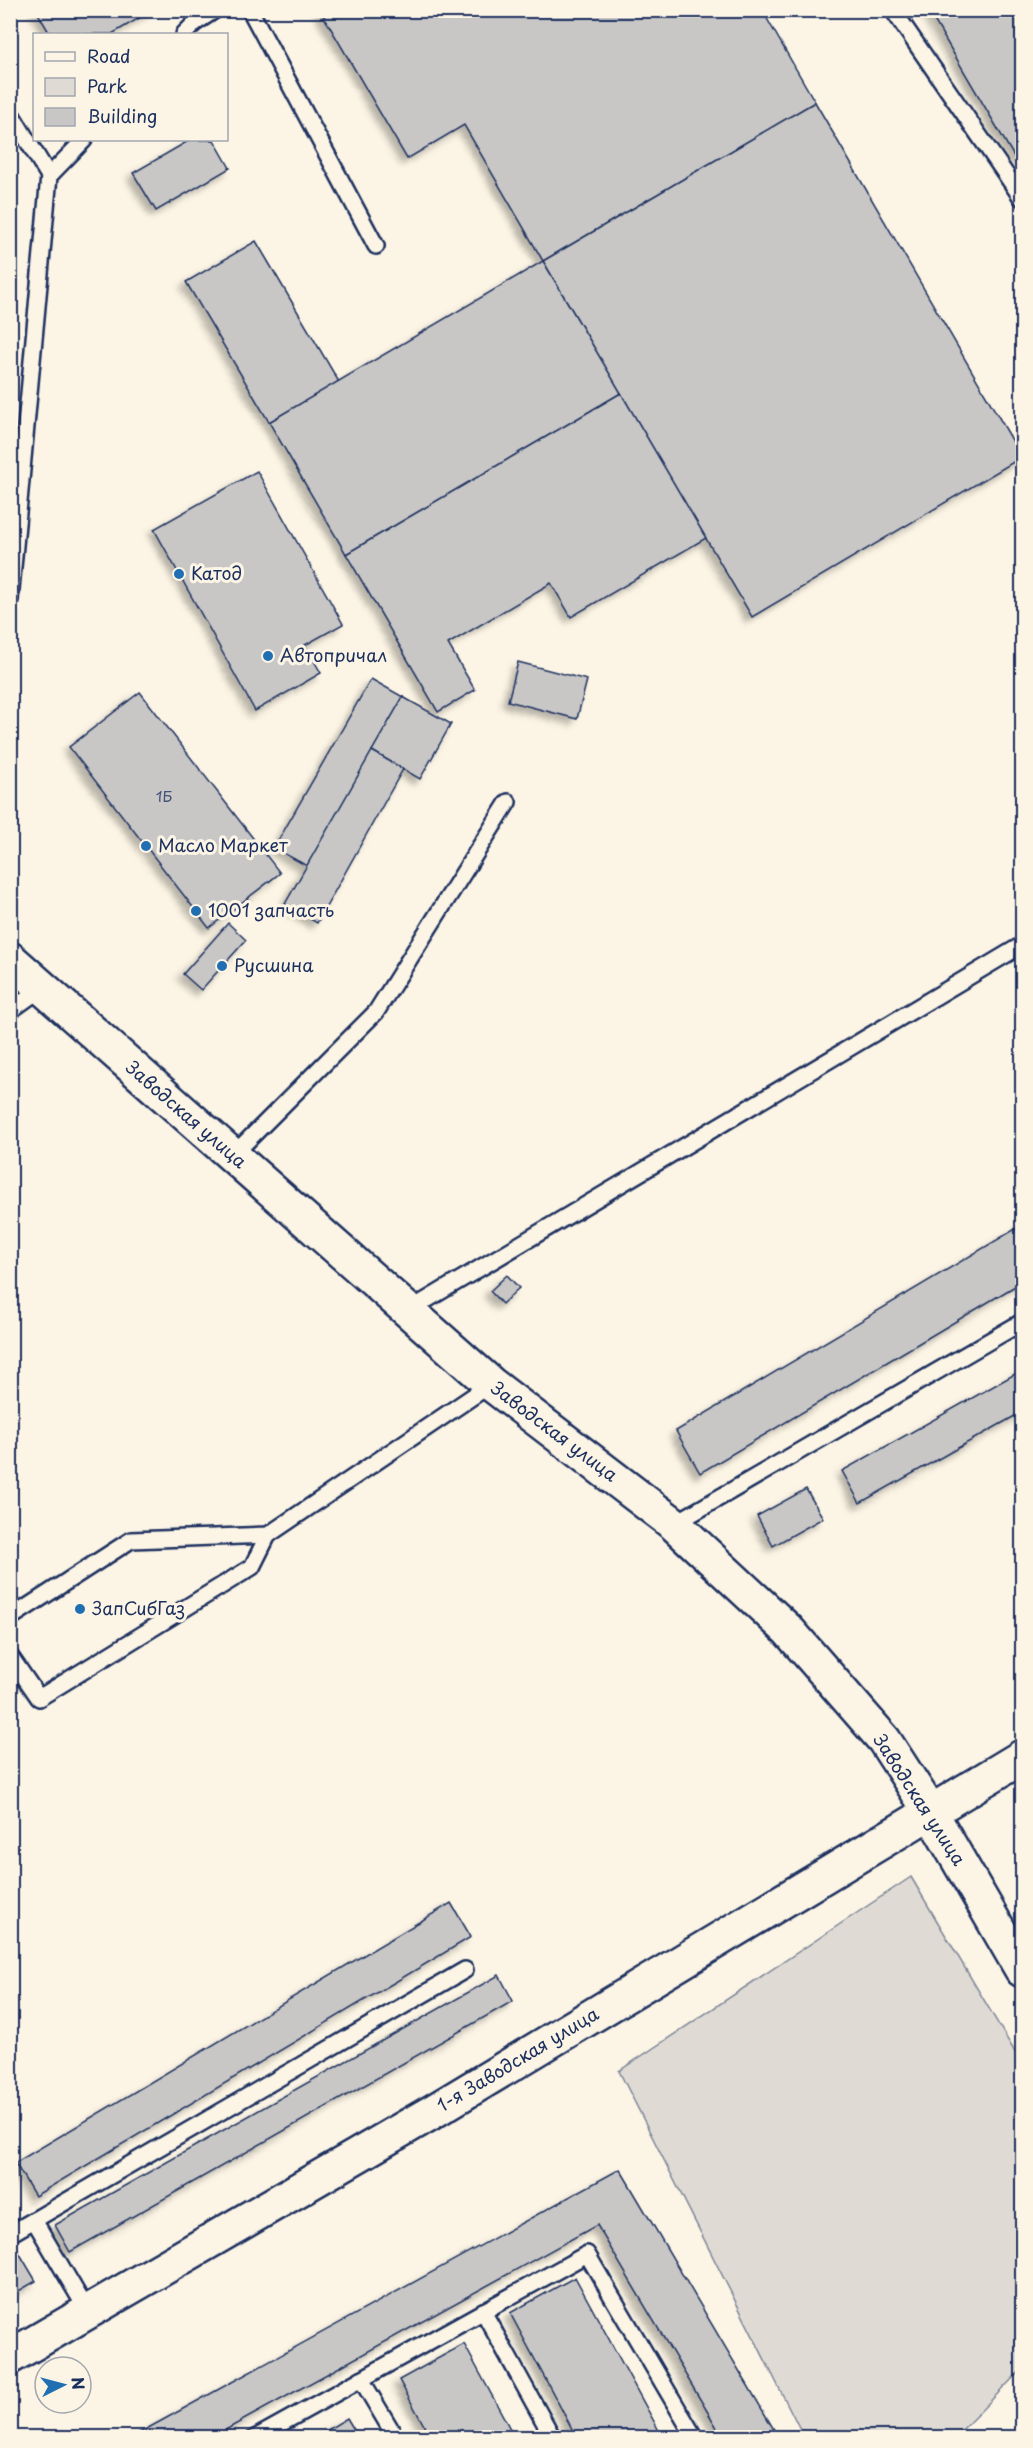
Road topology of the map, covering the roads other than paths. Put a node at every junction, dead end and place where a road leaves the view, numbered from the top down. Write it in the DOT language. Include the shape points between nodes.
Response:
graph roads {
  1 [pos="215,10"];
  2 [pos="250,10"];
  3 [pos="893,10"];
  4 [pos="185,33"];
  5 [pos="10,112"];
  6 [pos="83,141"];
  7 [pos="49,177"];
  8 [pos="1023,198"];
  9 [pos="376,246"];
  10 [pos="10,600"];
  11 [pos="508,802"];
  12 [pos="1023,945"];
  13 [pos="10,959"];
  14 [pos="42,988"];
  15 [pos="10,1011"];
  16 [pos="232,1156"];
  17 [pos="408,1311"];
  18 [pos="1023,1322"];
  19 [pos="491,1384"];
  20 [pos="674,1524"];
  21 [pos="268,1535"];
  22 [pos="10,1617"];
  23 [pos="10,1656"];
  24 [pos="1023,1757"];
  25 [pos="930,1811"];
  26 [pos="465,1970"];
  27 [pos="1023,1970"];
  28 [pos="34,2220"];
  29 [pos="10,2234"];
  30 [pos="483,2311"];
  31 [pos="88,2312"];
  32 [pos="10,2357"];
  33 [pos="361,2379"];
  34 [pos="255,2438"];
  35 [pos="396,2438"];
  36 [pos="552,2438"];
  37 [pos="694,2438"];
  1 -- 4 [label="lane"];
  2 -- 9 [label="lane"];
  3 -- 8 [label="lane"];
  5 -- 7 [label="lane"];
  6 -- 7 [label="lane"];
  7 -- 10 [label="lane"];
  11 -- 16 [label="lane" via="376,1012"];
  12 -- 17 [label="lane"];
  13 -- 14 [label="main road, Заводская улица"];
  14 -- 15 [label="lane"];
  14 -- 16 [label="main road, Заводская улица"];
  16 -- 17 [label="main road, Заводская улица"];
  17 -- 19 [label="main road, Заводская улица"];
  18 -- 20 [label="lane"];
  19 -- 20 [label="main road, Заводская улица"];
  19 -- 21 [label="lane"];
  20 -- 25 [label="main road, Заводская улица" via="788,1630 884,1740"];
  21 -- 22 [label="lane" via="131,1540"];
  21 -- 23 [label="lane" via="252,1567 39,1698"];
  24 -- 25 [label="main road, 1-я Заводская улица"];
  25 -- 27 [label="main road, Заводская улица"];
  25 -- 31 [label="main road, 1-я Заводская улица" via="434,2111"];
  26 -- 28 [label="lane"];
  28 -- 29 [label="lane"];
  28 -- 31 [label="lane"];
  30 -- 33 [label="lane"];
  30 -- 36 [label="lane"];
  30 -- 37 [label="lane" via="587,2254"];
  31 -- 32 [label="main road, 1-я Заводская улица"];
  33 -- 34 [label="lane"];
  33 -- 35 [label="lane"];
}
